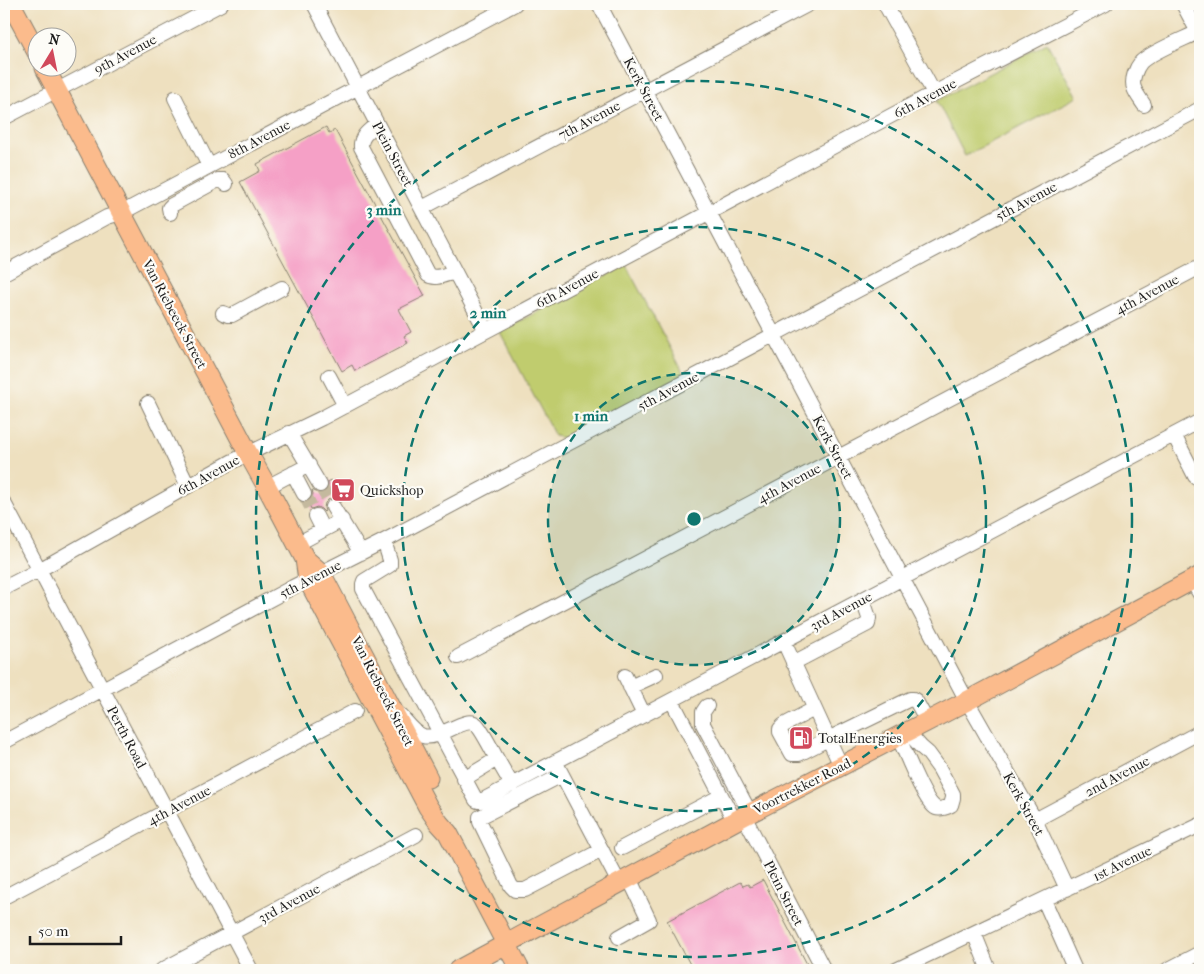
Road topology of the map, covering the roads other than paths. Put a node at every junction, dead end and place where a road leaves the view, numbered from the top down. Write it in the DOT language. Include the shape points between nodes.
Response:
graph roads {
  1 [pos="11,4"];
  2 [pos="221,4"];
  3 [pos="314,4"];
  4 [pos="514,4"];
  5 [pos="599,4"];
  6 [pos="809,4"];
  7 [pos="885,4"];
  8 [pos="1106,4"];
  9 [pos="1183,4"];
  10 [pos="1199,34"];
  11 [pos="28,35"];
  12 [pos="50,78"];
  13 [pos="358,87"];
  14 [pos="56,90"];
  15 [pos="645,91"];
  16 [pos="934,93"];
  17 [pos="175,98"];
  18 [pos="1144,105"];
  19 [pos="1200,109"];
  20 [pos="4,118"];
  21 [pos="377,124"];
  22 [pos="209,166"];
  23 [pos="188,177"];
  24 [pos="226,184"];
  25 [pos="196,193"];
  26 [pos="422,208"];
  27 [pos="121,213"];
  28 [pos="170,213"];
  29 [pos="709,213"];
  30 [pos="1200,266"];
  31 [pos="455,272"];
  32 [pos="4,273"];
  33 [pos="282,288"];
  34 [pos="224,313"];
  35 [pos="486,331"];
  36 [pos="774,335"];
  37 [pos="329,376"];
  38 [pos="148,403"];
  39 [pos="345,406"];
  40 [pos="1200,421"];
  41 [pos="289,433"];
  42 [pos="1174,435"];
  43 [pos="248,453"];
  44 [pos="839,457"];
  45 [pos="309,465"];
  46 [pos="294,473"];
  47 [pos="1200,480"];
  48 [pos="320,485"];
  49 [pos="188,486"];
  50 [pos="267,487"];
  51 [pos="304,494"];
  52 [pos="4,503"];
  53 [pos="333,507"];
  54 [pos="316,516"];
  55 [pos="342,520"];
  56 [pos="323,530"];
  57 [pos="384,541"];
  58 [pos="301,552"];
  59 [pos="361,553"];
  60 [pos="39,570"];
  61 [pos="315,576"];
  62 [pos="903,579"];
  63 [pos="1198,584"];
  64 [pos="4,588"];
  65 [pos="862,600"];
  66 [pos="784,642"];
  67 [pos="458,657"];
  68 [pos="793,663"];
  69 [pos="656,675"];
  70 [pos="103,690"];
  71 [pos="672,701"];
  72 [pos="966,701"];
  73 [pos="389,703"];
  74 [pos="707,706"];
  75 [pos="814,708"];
  76 [pos="355,712"];
  77 [pos="644,716"];
  78 [pos="927,721"];
  79 [pos="1200,732"];
  80 [pos="903,733"];
  81 [pos="442,734"];
  82 [pos="828,739"];
  83 [pos="4,742"];
  84 [pos="497,758"];
  85 [pos="555,762"];
  86 [pos="841,766"];
  87 [pos="562,775"];
  88 [pos="464,779"];
  89 [pos="512,785"];
  90 [pos="721,796"];
  91 [pos="167,811"];
  92 [pos="743,817"];
  93 [pos="1035,820"];
  94 [pos="1200,826"];
  95 [pos="446,831"];
  96 [pos="416,835"];
  97 [pos="622,848"];
  98 [pos="602,850"];
  99 [pos="624,881"];
  100 [pos="1067,889"];
  101 [pos="4,898"];
  102 [pos="1044,900"];
  103 [pos="974,933"];
  104 [pos="232,934"];
  105 [pos="619,936"];
  106 [pos="506,944"];
  107 [pos="1200,953"];
  108 [pos="162,970"];
  109 [pos="251,970"];
  110 [pos="458,970"];
  111 [pos="520,970"];
  112 [pos="824,970"];
  113 [pos="896,970"];
  114 [pos="989,970"];
  115 [pos="1075,970"];
  116 [pos="1167,970"];
  1 -- 11 [label="main road"];
  2 -- 14 [label="street, 9th Avenue"];
  3 -- 13 [label="street, Plein Street"];
  4 -- 13 [label="street, 8th Avenue"];
  5 -- 15 [label="street, Kerk Street"];
  6 -- 15 [label="street, 7th Avenue"];
  7 -- 16 [label="street"];
  8 -- 16 [label="street, 6th Avenue"];
  9 -- 10 [label="street"];
  10 -- 18 [label="street" via="1142,61 1133,83"];
  12 -- 14 [label="main road, Van Riebeeck Street"];
  13 -- 21 [label="street, Plein Street"];
  13 -- 22 [label="street, 8th Avenue"];
  14 -- 20 [label="street, 9th Avenue"];
  14 -- 27 [label="main road, Van Riebeeck Street"];
  15 -- 26 [label="street, 7th Avenue"];
  15 -- 29 [label="street, Kerk Street"];
  16 -- 29 [label="street, 6th Avenue"];
  17 -- 22 [label="street"];
  19 -- 36 [label="street, 5th Avenue"];
  21 -- 26 [label="street, Plein Street"];
  21 -- 31 [label="street" via="363,136 361,147 428,275 437,277"];
  22 -- 23 [label="street, 8th Avenue"];
  23 -- 25 [label="street"];
  23 -- 27 [label="street, 8th Avenue"];
  24 -- 25 [label="street" via="218,180"];
  25 -- 28 [label="street" via="170,206"];
  26 -- 31 [label="street, Plein Street"];
  27 -- 32 [label="street, 8th Avenue"];
  27 -- 43 [label="main road, Van Riebeeck Street"];
  29 -- 35 [label="street, 6th Avenue"];
  29 -- 36 [label="street, Kerk Street"];
  30 -- 44 [label="street, 4th Avenue"];
  31 -- 35 [label="street, Plein Street"];
  33 -- 34 [label="street" via="232,314"];
  35 -- 39 [label="street, 6th Avenue"];
  36 -- 44 [label="street, Kerk Street"];
  36 -- 57 [label="street, 5th Avenue"];
  37 -- 39 [label="street"];
  38 -- 49 [label="street"];
  39 -- 41 [label="street, 6th Avenue"];
  40 -- 42 [label="street, 3rd Avenue"];
  41 -- 43 [label="street, 6th Avenue"];
  41 -- 45 [label="street"];
  42 -- 47 [label="street"];
  42 -- 62 [label="street, 3rd Avenue"];
  43 -- 49 [label="street, 6th Avenue"];
  43 -- 50 [label="main road, Van Riebeeck Street"];
  44 -- 62 [label="street, Kerk Street"];
  44 -- 67 [label="street, 4th Avenue"];
  45 -- 46 [label="street"];
  45 -- 48 [label="street"];
  46 -- 50 [label="street"];
  46 -- 51 [label="street"];
  49 -- 60 [label="street, 6th Avenue"];
  50 -- 58 [label="main road, Van Riebeeck Street"];
  52 -- 60 [label="street, Perth Road"];
  53 -- 55 [label="street"];
  54 -- 56 [label="street"];
  55 -- 56 [label="street"];
  55 -- 59 [label="street"];
  56 -- 58 [label="street"];
  57 -- 59 [label="street, 5th Avenue"];
  57 -- 81 [label="street" via="390,565 364,581 363,589"];
  58 -- 61 [label="main road, Van Riebeeck Street"];
  59 -- 61 [label="street, 5th Avenue"];
  60 -- 64 [label="street, 6th Avenue"];
  60 -- 70 [label="street, Perth Road"];
  61 -- 70 [label="street, 5th Avenue"];
  61 -- 73 [label="main road, Van Riebeeck Street"];
  61 -- 95 [label="main road, Van Riebeeck Street" via="428,807"];
  62 -- 65 [label="street, 3rd Avenue"];
  62 -- 72 [label="street, Kerk Street"];
  63 -- 72 [label="main road, Voortrekker Road"];
  65 -- 66 [label="street, 3rd Avenue"];
  65 -- 68 [label="street" via="868,624"];
  66 -- 68 [label="street"];
  66 -- 71 [label="street, 3rd Avenue"];
  68 -- 75 [label="street"];
  69 -- 77 [label="street" via="628,682"];
  70 -- 83 [label="street, 5th Avenue"];
  70 -- 91 [label="street, Perth Road"];
  71 -- 77 [label="street, 3rd Avenue"];
  71 -- 90 [label="street"];
  72 -- 78 [label="main road, Voortrekker Road"];
  72 -- 93 [label="street, Kerk Street"];
  73 -- 81 [label="street" via="417,733 426,736"];
  73 -- 95 [label="main road, Van Riebeeck Street" via="440,801"];
  74 -- 92 [label="street" via="703,712 703,724"];
  75 -- 82 [label="street"];
  75 -- 82 [label="street" via="784,725 780,732 792,754 799,754"];
  76 -- 91 [label="street, 4th Avenue"];
  77 -- 85 [label="street, 3rd Avenue"];
  78 -- 80 [label="main road, Voortrekker Road"];
  78 -- 82 [label="street" via="916,701 910,699"];
  79 -- 93 [label="street, 2nd Avenue"];
  80 -- 80 [label="street" via="928,753 939,768 953,794 951,805 938,808 929,801 910,763"];
  80 -- 86 [label="main road, Voortrekker Road"];
  81 -- 84 [label="street" via="466,722 475,723"];
  81 -- 88 [label="street"];
  82 -- 86 [label="street"];
  84 -- 88 [label="street"];
  84 -- 89 [label="street"];
  85 -- 87 [label="street"];
  85 -- 89 [label="street, 3rd Avenue"];
  86 -- 92 [label="main road, Voortrekker Road"];
  87 -- 98 [label="street"];
  87 -- 98 [label="street" via="480,817 511,886 515,890 525,890"];
  88 -- 89 [label="street, 3rd Avenue" via="478,801"];
  90 -- 92 [label="street"];
  90 -- 97 [label="street"];
  91 -- 101 [label="street, 4th Avenue"];
  91 -- 104 [label="street, Perth Road"];
  92 -- 99 [label="main road, Voortrekker Road"];
  92 -- 112 [label="street, Plein Street"];
  93 -- 100 [label="street, Kerk Street"];
  94 -- 100 [label="street, 1st Avenue"];
  95 -- 106 [label="main road, Van Riebeeck Street"];
  96 -- 104 [label="street, 3rd Avenue"];
  98 -- 99 [label="street"];
  99 -- 105 [label="street" via="649,920"];
  99 -- 106 [label="main road, Voortrekker Road"];
  100 -- 102 [label="street, 1st Avenue"];
  102 -- 103 [label="street, 1st Avenue"];
  102 -- 115 [label="street"];
  103 -- 113 [label="street"];
  103 -- 114 [label="street"];
  104 -- 108 [label="street, 3rd Avenue"];
  104 -- 109 [label="street, Perth Road"];
  106 -- 110 [label="main road, Voortrekker Road"];
  106 -- 111 [label="main road, Van Riebeeck Street"];
  107 -- 116 [label="street"];
}
